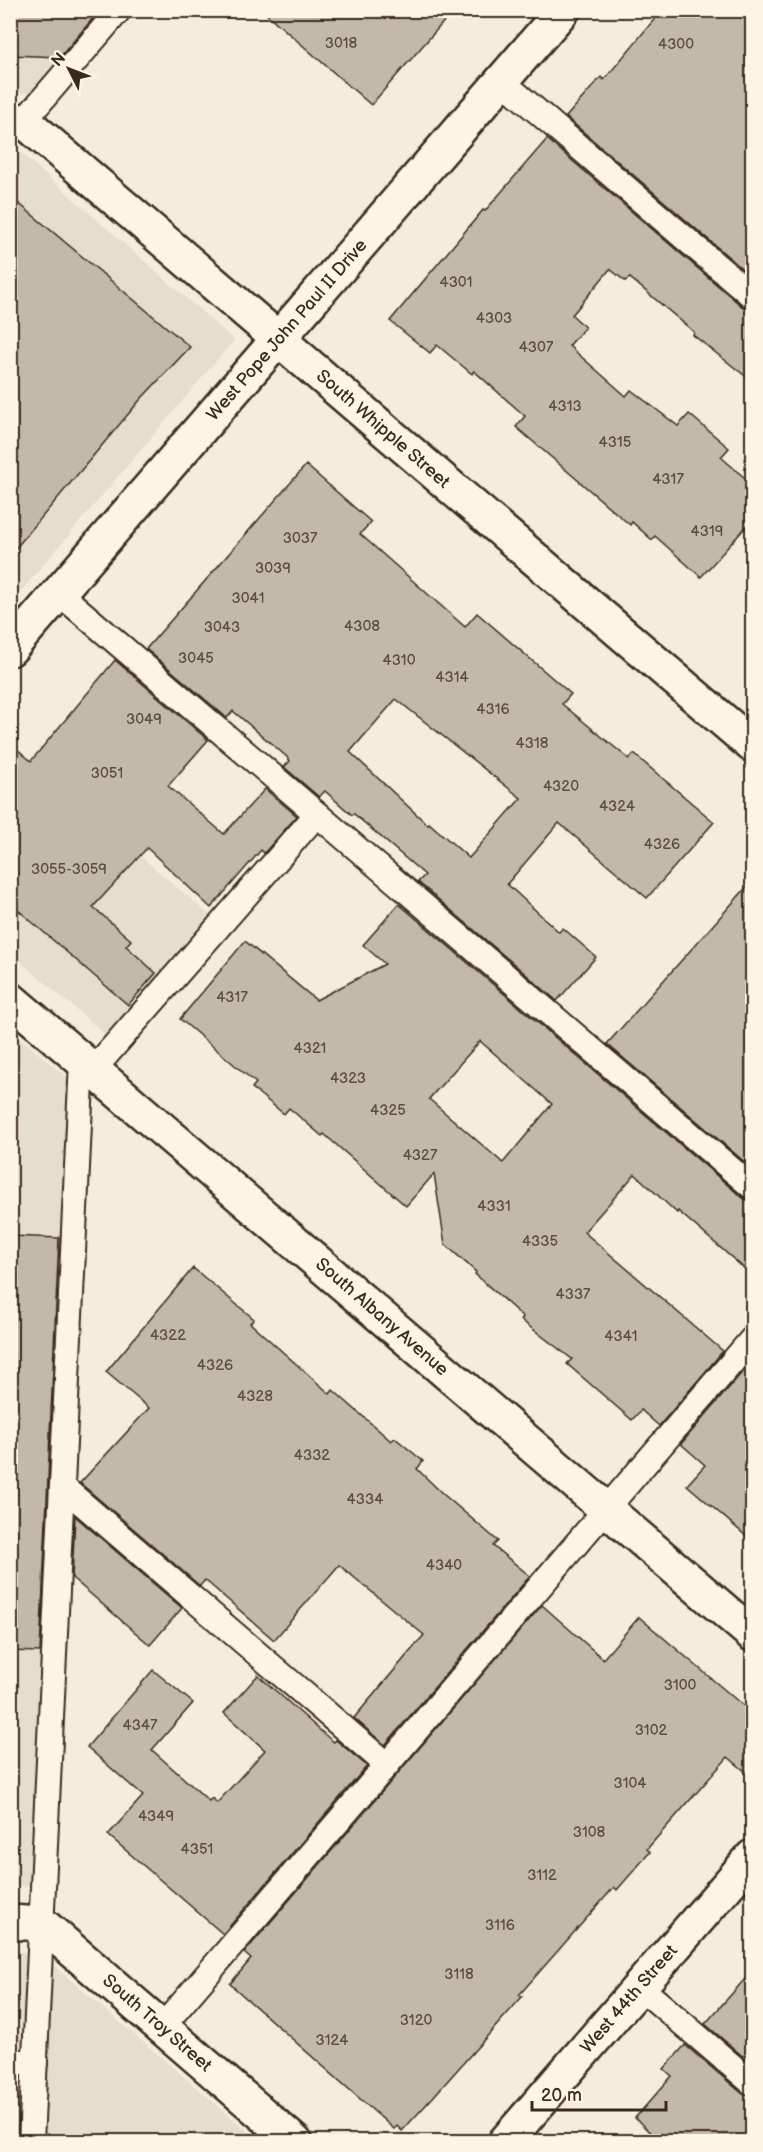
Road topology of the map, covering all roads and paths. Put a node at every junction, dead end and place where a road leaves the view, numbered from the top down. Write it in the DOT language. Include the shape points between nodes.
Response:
graph roads {
  1 [pos="119,10"];
  2 [pos="563,10"];
  3 [pos="502,81"];
  4 [pos="17,121"];
  5 [pos="753,296"];
  6 [pos="279,339"];
  7 [pos="59,593"];
  8 [pos="10,649"];
  9 [pos="753,745"];
  10 [pos="317,814"];
  11 [pos="10,999"];
  12 [pos="88,1065"];
  13 [pos="753,1187"];
  14 [pos="753,1339"];
  15 [pos="63,1487"];
  16 [pos="606,1509"];
  17 [pos="753,1634"];
  18 [pos="387,1765"];
  19 [pos="753,1857"];
  20 [pos="26,1923"];
  21 [pos="640,1987"];
  22 [pos="162,2027"];
  23 [pos="10,2061"];
  24 [pos="35,2062"];
  25 [pos="753,2083"];
  26 [pos="31,2142"];
  27 [pos="296,2142"];
  28 [pos="505,2142"];
  1 -- 4 [label="lane"];
  2 -- 3 [label="street, West Pope John Paul II Drive"];
  3 -- 5 [label="lane"];
  3 -- 6 [label="street, West Pope John Paul II Drive"];
  4 -- 6 [label="street, South Whipple Street"];
  6 -- 7 [label="street, West Pope John Paul II Drive"];
  6 -- 9 [label="street, South Whipple Street"];
  7 -- 8 [label="street, West Pope John Paul II Drive"];
  7 -- 10 [label="lane"];
  10 -- 12 [label="lane"];
  10 -- 13 [label="lane"];
  11 -- 12 [label="street, South Albany Avenue"];
  12 -- 15 [label="lane"];
  12 -- 16 [label="street, South Albany Avenue"];
  14 -- 16 [label="lane"];
  15 -- 18 [label="lane"];
  15 -- 20 [label="lane"];
  16 -- 17 [label="street, South Albany Avenue"];
  16 -- 18 [label="lane"];
  18 -- 22 [label="lane"];
  19 -- 21 [label="street, West 44th Street"];
  20 -- 22 [label="street, South Troy Street"];
  20 -- 24 [label="lane"];
  21 -- 25 [label="lane"];
  21 -- 28 [label="street, West 44th Street"];
  22 -- 27 [label="street, South Troy Street"];
  23 -- 24 [label="lane"];
  24 -- 26 [label="lane"];
}
